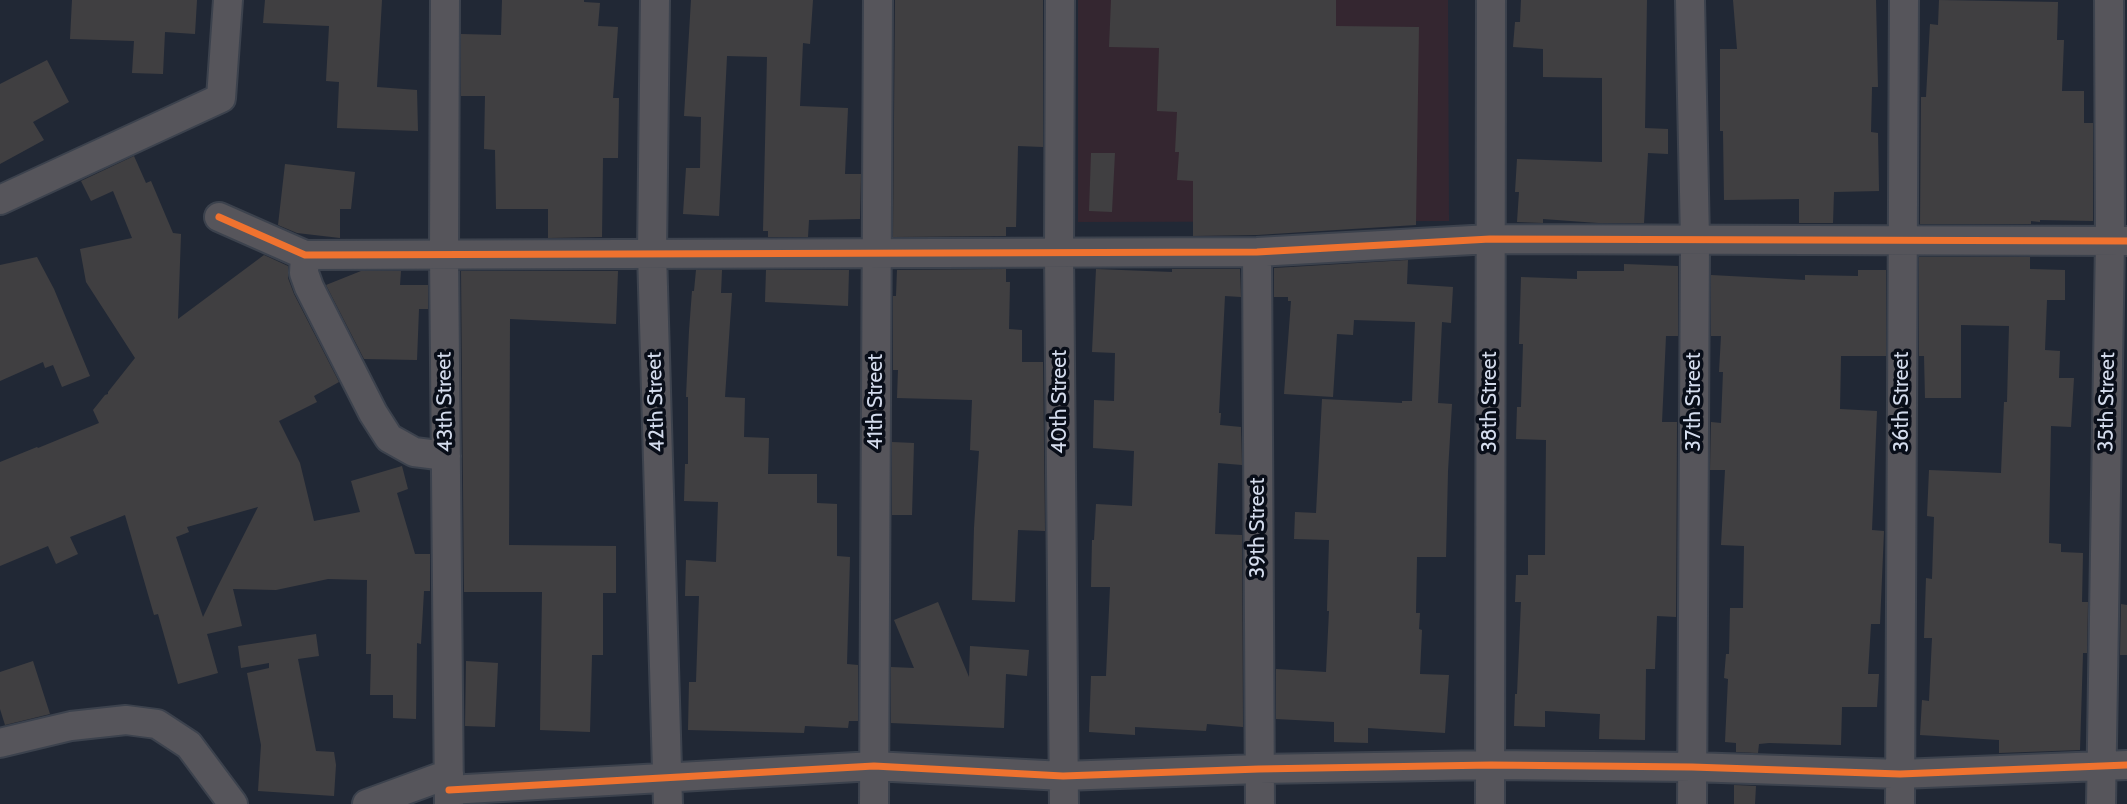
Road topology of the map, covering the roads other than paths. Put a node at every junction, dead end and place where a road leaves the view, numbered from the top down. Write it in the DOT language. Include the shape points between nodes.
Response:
graph roads {
  1 [pos="228,0"];
  2 [pos="445,0"];
  3 [pos="655,0"];
  4 [pos="878,0"];
  5 [pos="1060,0"];
  6 [pos="1491,0"];
  7 [pos="1690,0"];
  8 [pos="1904,0"];
  9 [pos="2109,0"];
  10 [pos="0,200"];
  11 [pos="219,217"];
  12 [pos="1490,239"];
  13 [pos="1695,240"];
  14 [pos="1903,240"];
  15 [pos="2119,241"];
  16 [pos="1257,252"];
  17 [pos="444,253"];
  18 [pos="652,253"];
  19 [pos="877,253"];
  20 [pos="1059,253"];
  21 [pos="305,255"];
  22 [pos="446,456"];
  23 [pos="0,743"];
  24 [pos="1491,765"];
  25 [pos="2114,765"];
  26 [pos="874,766"];
  27 [pos="1692,767"];
  28 [pos="1259,769"];
  29 [pos="1900,774"];
  30 [pos="1063,776"];
  31 [pos="449,789"];
  32 [pos="668,791"];
  33 [pos="233,804"];
  34 [pos="367,804"];
  35 [pos="874,804"];
  36 [pos="1064,804"];
  37 [pos="1260,804"];
  38 [pos="1490,804"];
  39 [pos="1692,804"];
  40 [pos="1900,804"];
  41 [pos="2101,804"];
  1 -- 10 [label="street" via="221,99"];
  2 -- 17 [label="street, 43th Street"];
  3 -- 18 [label="street, 42th Street"];
  4 -- 19 [label="street, 41th Street"];
  5 -- 20 [label="street, 40th Street"];
  6 -- 12 [label="street, 38th Street"];
  7 -- 13 [label="street, 37th Street"];
  8 -- 14 [label="street, 36th Street"];
  9 -- 15 [label="street, 35th Street"];
  11 -- 21 [label="street"];
  12 -- 13 [label="street"];
  12 -- 16 [label="street"];
  12 -- 24 [label="street, 38th Street"];
  13 -- 14 [label="street"];
  13 -- 27 [label="street, 37th Street"];
  14 -- 15 [label="street"];
  14 -- 29 [label="street, 36th Street"];
  15 -- 25 [label="street, 35th Street"];
  16 -- 20 [label="street"];
  16 -- 28 [label="street, 39th Street"];
  17 -- 18 [label="street"];
  17 -- 21 [label="street"];
  17 -- 22 [label="street, 43th Street"];
  18 -- 19 [label="street"];
  18 -- 32 [label="street, 42th Street"];
  19 -- 20 [label="street"];
  19 -- 26 [label="street, 41th Street"];
  20 -- 30 [label="street, 40th Street"];
  21 -- 22 [label="street" via="309,286 389,438 414,452"];
  22 -- 31 [label="street, 43th Street"];
  23 -- 33 [label="street" via="71,726 126,720 157,724 188,745"];
  24 -- 27 [label="street"];
  24 -- 28 [label="street"];
  24 -- 38 [label="street, 38th Street"];
  25 -- 29 [label="street"];
  25 -- 41 [label="street, 35th Street"];
  26 -- 30 [label="street"];
  26 -- 32 [label="street"];
  26 -- 35 [label="street, 41th Street"];
  27 -- 29 [label="street"];
  27 -- 39 [label="street, 37th Street"];
  28 -- 30 [label="street"];
  28 -- 37 [label="street, 39th Street"];
  29 -- 40 [label="street, 36th Street"];
  30 -- 36 [label="street, 40th Street"];
  31 -- 32 [label="street"];
  31 -- 34 [label="street"];
}
